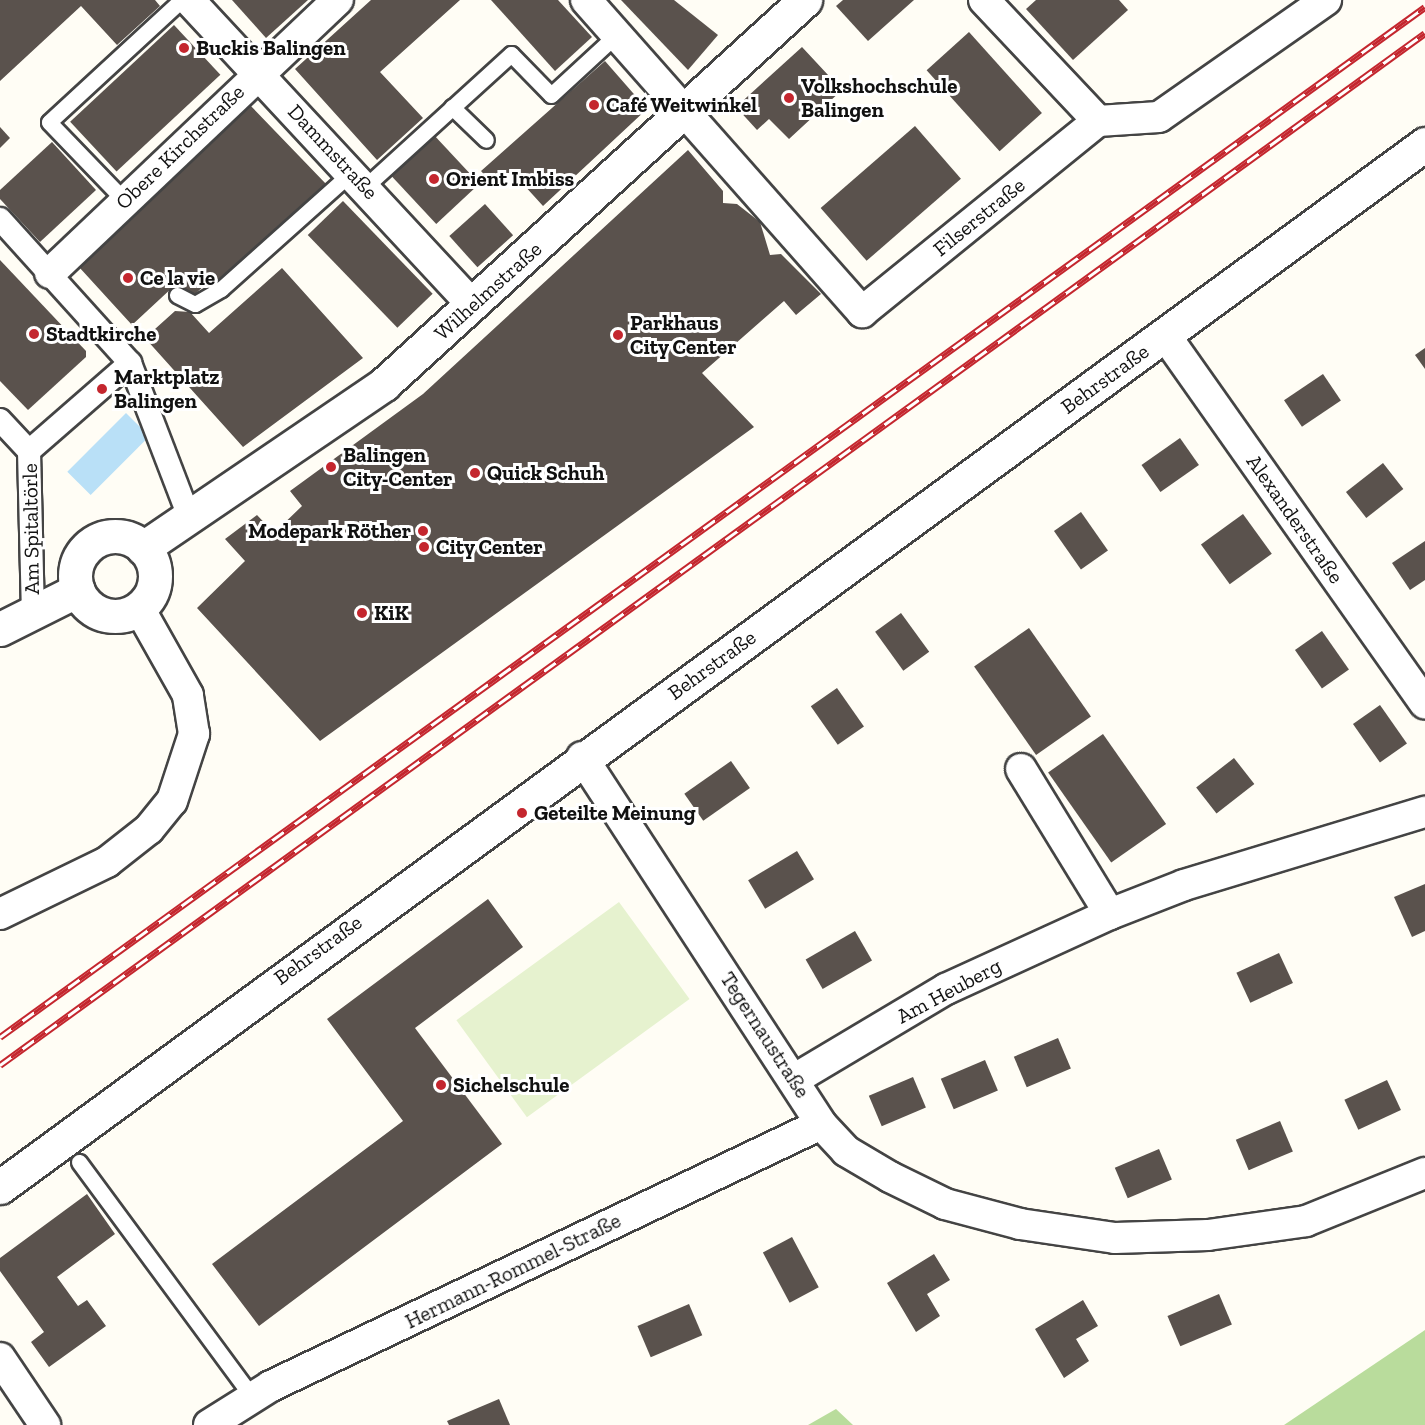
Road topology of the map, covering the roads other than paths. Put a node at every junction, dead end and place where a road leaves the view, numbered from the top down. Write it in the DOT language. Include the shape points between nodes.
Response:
graph roads {
  1 [pos="182,0"];
  2 [pos="189,0"];
  3 [pos="338,0"];
  4 [pos="805,0"];
  5 [pos="984,0"];
  6 [pos="1326,0"];
  7 [pos="593,3"];
  8 [pos="617,34"];
  9 [pos="258,71"];
  10 [pos="452,107"];
  11 [pos="685,110"];
  12 [pos="1098,121"];
  13 [pos="486,140"];
  14 [pos="1425,144"];
  15 [pos="359,179"];
  16 [pos="124,201"];
  17 [pos="0,219"];
  18 [pos="50,273"];
  19 [pos="177,295"];
  20 [pos="473,306"];
  21 [pos="1165,335"];
  22 [pos="130,363"];
  23 [pos="0,420"];
  24 [pos="29,452"];
  25 [pos="189,517"];
  26 [pos="143,548"];
  27 [pos="78,590"];
  28 [pos="140,608"];
  29 [pos="33,614"];
  30 [pos="0,629"];
  31 [pos="1425,703"];
  32 [pos="582,757"];
  33 [pos="1021,769"];
  34 [pos="1425,812"];
  35 [pos="0,914"];
  36 [pos="1110,914"];
  37 [pos="795,1079"];
  38 [pos="821,1124"];
  39 [pos="79,1162"];
  40 [pos="1425,1173"];
  41 [pos="0,1187"];
  42 [pos="0,1358"];
  43 [pos="252,1397"];
  44 [pos="45,1425"];
  45 [pos="209,1425"];
  1 -- 16 [label="lane" via="50,122"];
  2 -- 9 [label="street, Dammstraße"];
  3 -- 9 [label="street, Obere Kirchstraße"];
  4 -- 11 [label="street, Wilhelmstraße"];
  5 -- 12 [label="street"];
  6 -- 12 [label="street" via="1159,117"];
  7 -- 8 [label="street"];
  8 -- 10 [label="lane" via="551,94 511,54"];
  8 -- 11 [label="street"];
  9 -- 15 [label="street, Dammstraße"];
  9 -- 16 [label="street, Obere Kirchstraße"];
  10 -- 13 [label="lane"];
  10 -- 15 [label="lane"];
  11 -- 12 [label="street, Filserstraße" via="862,312"];
  11 -- 20 [label="street, Wilhelmstraße"];
  14 -- 21 [label="street, Behrstraße"];
  15 -- 19 [label="lane" via="221,289 195,304"];
  15 -- 20 [label="street, Dammstraße"];
  16 -- 18 [label="street, Obere Kirchstraße"];
  17 -- 18 [label="street"];
  18 -- 22 [label="street"];
  20 -- 25 [label="street, Wilhelmstraße" via="384,384"];
  21 -- 31 [label="street, Alexanderstraße"];
  21 -- 32 [label="street, Behrstraße"];
  22 -- 24 [label="street"];
  22 -- 25 [label="street"];
  23 -- 24 [label="street, Am Spitaltörle"];
  24 -- 29 [label="street, Am Spitaltörle"];
  25 -- 26 [label="street, Wilhelmstraße"];
  26 -- 27 [label="street" via="110,536 88,546 75,566"];
  26 -- 28 [label="street" via="150,559 154,585"];
  27 -- 28 [label="street" via="104,615"];
  27 -- 29 [label="street"];
  28 -- 35 [label="street" via="188,695 194,734 172,801 149,829 107,862"];
  29 -- 30 [label="street"];
  32 -- 37 [label="street, Tegernaustraße"];
  32 -- 41 [label="street, Behrstraße"];
  33 -- 36 [label="street"];
  34 -- 36 [label="street, Am Heuberg" via="1184,885"];
  36 -- 37 [label="street, Am Heuberg" via="946,989"];
  37 -- 38 [label="street, Tegernaustraße"];
  38 -- 40 [label="street, Tegernaustraße" via="846,1151 945,1204 1020,1224 1115,1238 1208,1235 1306,1221"];
  38 -- 43 [label="street, Hermann-Rommel-Straße"];
  39 -- 43 [label="lane"];
  42 -- 44 [label="street"];
  43 -- 45 [label="street, Hermann-Rommel-Straße"];
}
